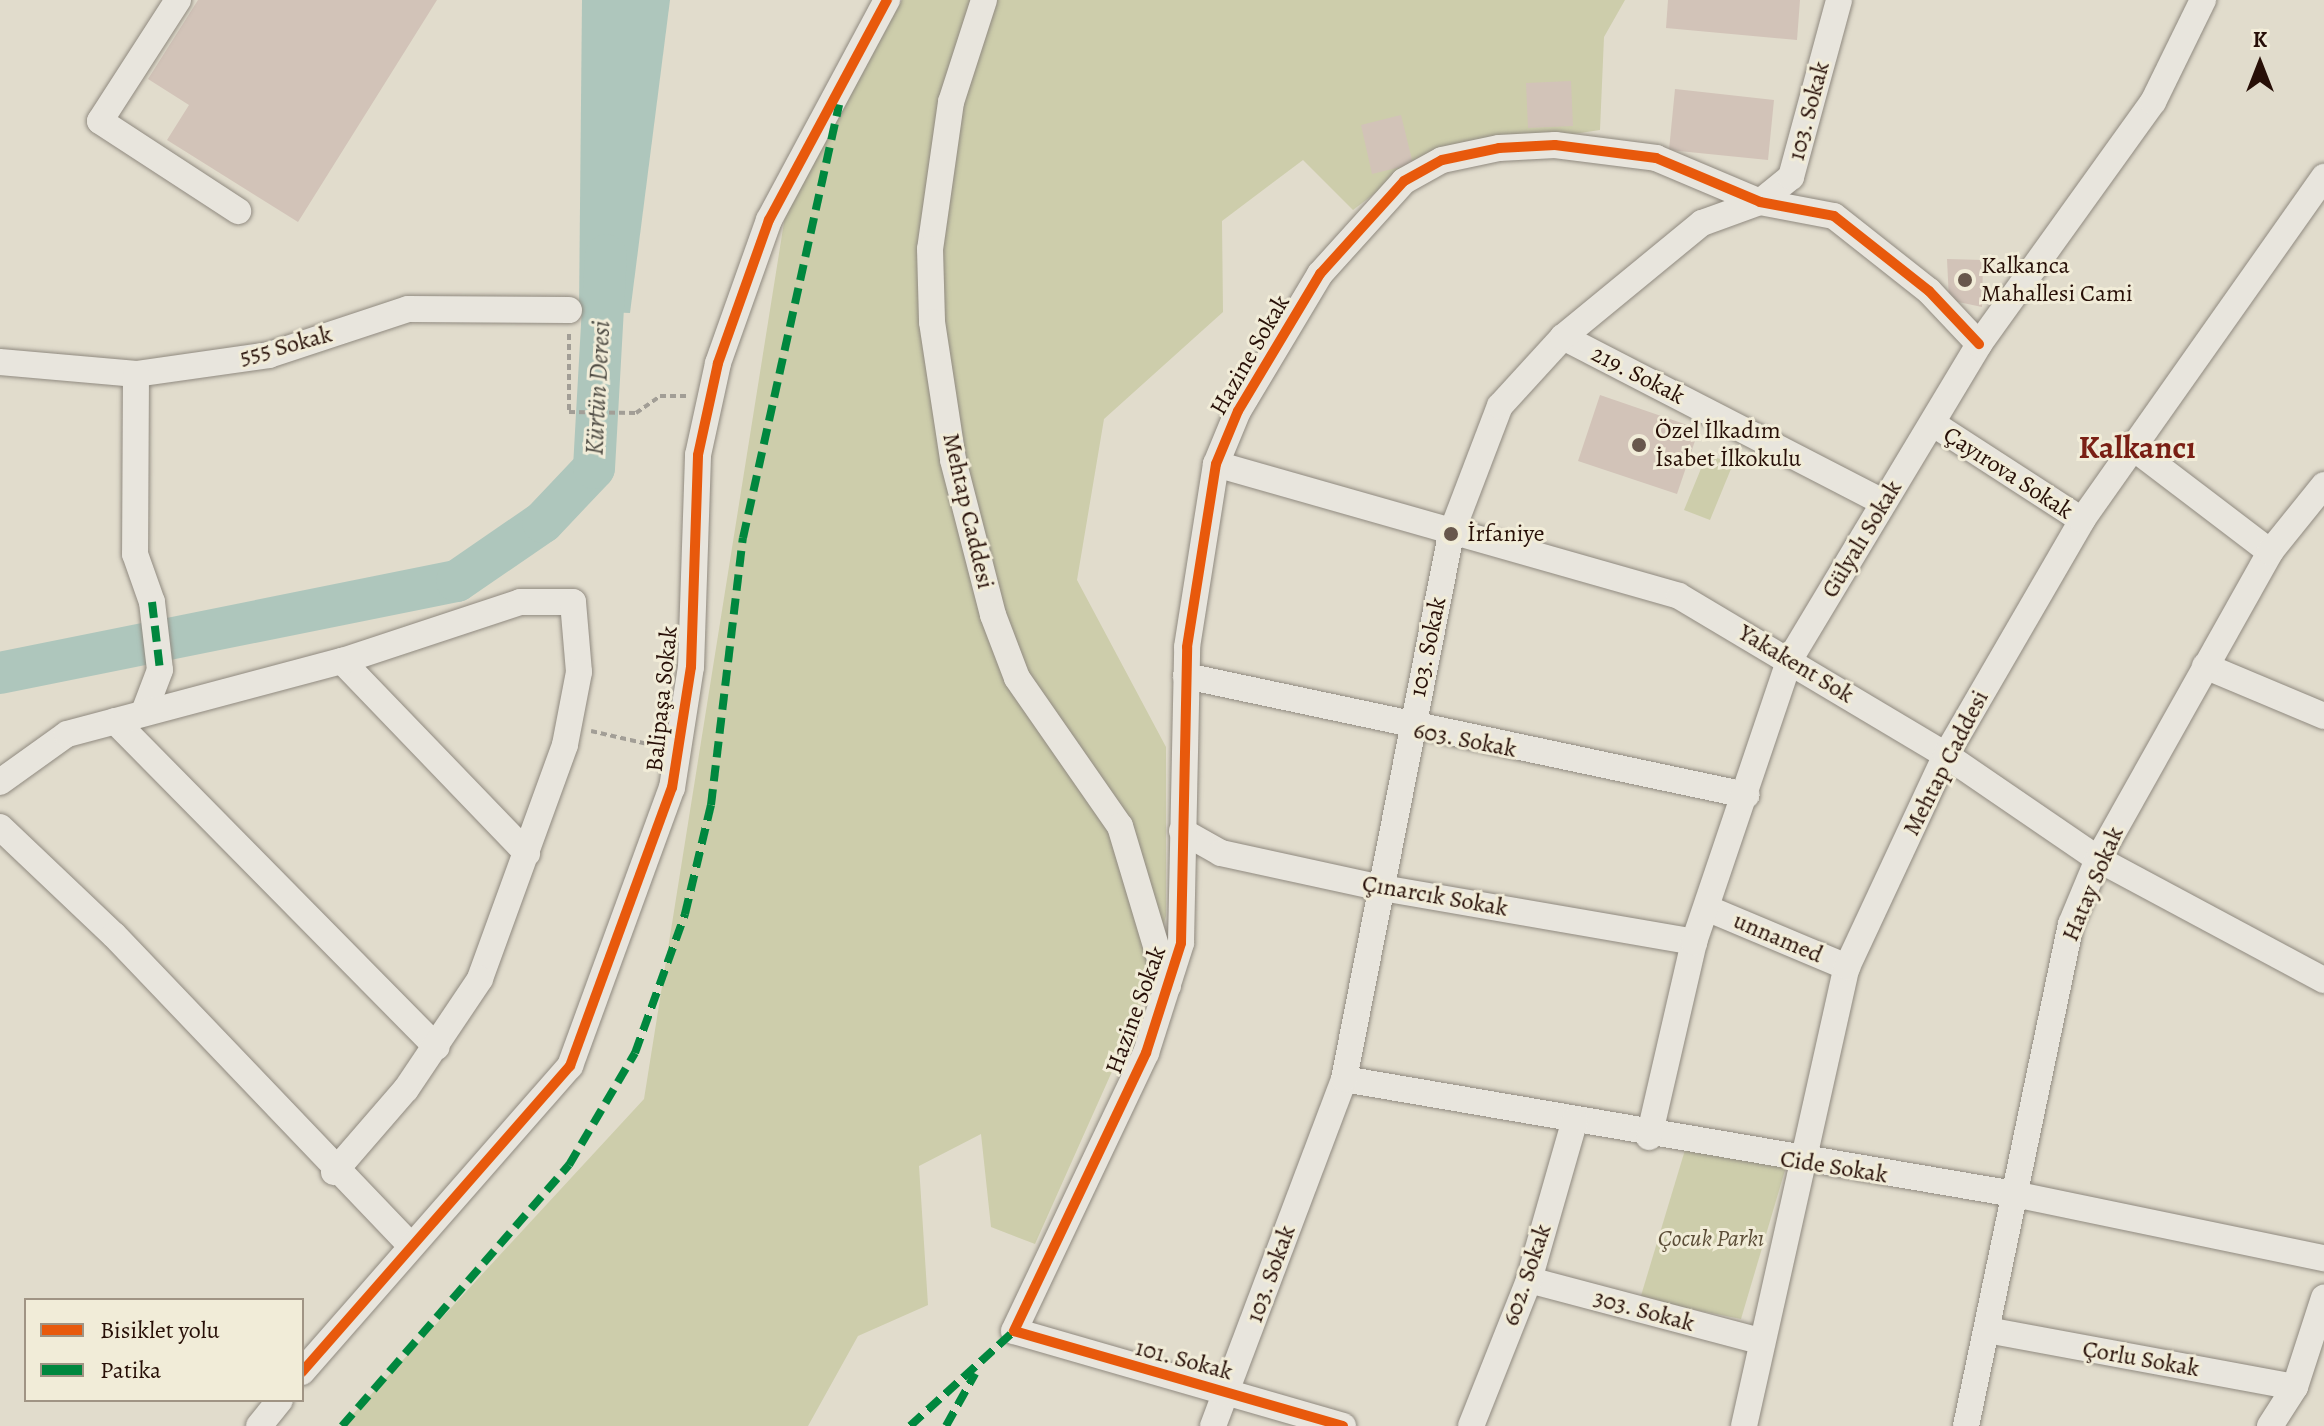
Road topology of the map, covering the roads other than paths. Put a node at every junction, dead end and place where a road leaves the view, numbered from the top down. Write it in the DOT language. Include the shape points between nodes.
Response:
graph roads {
  1 [pos="178,0"];
  2 [pos="887,0"];
  3 [pos="984,0"];
  4 [pos="1839,0"];
  5 [pos="2203,0"];
  6 [pos="2324,177"];
  7 [pos="1760,202"];
  8 [pos="238,211"];
  9 [pos="569,310"];
  10 [pos="1563,337"];
  11 [pos="1979,344"];
  12 [pos="0,362"];
  13 [pos="136,374"];
  14 [pos="1935,425"];
  15 [pos="2131,446"];
  16 [pos="1216,464"];
  17 [pos="2324,485"];
  18 [pos="1883,502"];
  19 [pos="2082,520"];
  20 [pos="1451,534"];
  21 [pos="2270,552"];
  22 [pos="1790,659"];
  23 [pos="342,661"];
  24 [pos="2205,666"];
  25 [pos="1186,676"];
  26 [pos="144,712"];
  27 [pos="2324,716"];
  28 [pos="115,721"];
  29 [pos="1411,729"];
  30 [pos="1946,755"];
  31 [pos="0,782"];
  32 [pos="1746,795"];
  33 [pos="0,827"];
  34 [pos="1182,831"];
  35 [pos="527,853"];
  36 [pos="2098,859"];
  37 [pos="1382,888"];
  38 [pos="1709,909"];
  39 [pos="1694,942"];
  40 [pos="1847,967"];
  41 [pos="2324,980"];
  42 [pos="1168,986"];
  43 [pos="437,1047"];
  44 [pos="1344,1079"];
  45 [pos="1575,1120"];
  46 [pos="1649,1137"];
  47 [pos="1798,1162"];
  48 [pos="334,1172"];
  49 [pos="2014,1194"];
  50 [pos="409,1244"];
  51 [pos="2324,1258"];
  52 [pos="1529,1280"];
  53 [pos="2324,1298"];
  54 [pos="1987,1330"];
  55 [pos="1014,1331"];
  56 [pos="1760,1341"];
  57 [pos="304,1370"];
  58 [pos="2295,1387"];
  59 [pos="1227,1393"];
  60 [pos="278,1402"];
  61 [pos="259,1426"];
  62 [pos="1213,1426"];
  63 [pos="1343,1426"];
  64 [pos="1471,1426"];
  65 [pos="1744,1426"];
  66 [pos="1966,1426"];
  67 [pos="2270,1426"];
  1 -- 8 [label="street" via="100,121"];
  2 -- 50 [label="street, Balipaşa Sokak" via="769,220 718,363 698,455 691,667 672,788 570,1066"];
  3 -- 42 [label="street, Mehtap Caddesi" via="951,102 930,249 932,322 953,460 993,615 1017,678 1120,826"];
  4 -- 7 [label="street, 103. Sokak" via="1791,177"];
  5 -- 11 [label="street, Gülyalı Sokak" via="2153,102"];
  6 -- 15 [label="street, Mehtap Caddesi"];
  7 -- 10 [label="street, 103. Sokak" via="1702,223"];
  7 -- 11 [label="street, Hazine Sokak" via="1834,216 1929,291"];
  7 -- 16 [label="street, Hazine Sokak" via="1656,158 1627,154 1555,145 1442,160 1404,181 1320,274 1238,411"];
  9 -- 13 [label="street, 555 Sokak" via="408,309 269,355"];
  10 -- 18 [label="street, 219. Sokak"];
  10 -- 20 [label="street, 103. Sokak" via="1500,406"];
  11 -- 14 [label="street, Gülyalı Sokak"];
  12 -- 13 [label="street, 555 Sokak"];
  13 -- 26 [label="street" via="135,554 152,602 160,670"];
  14 -- 18 [label="street, Gülyalı Sokak"];
  14 -- 19 [label="street, Çayırova Sokak"];
  15 -- 19 [label="street, Mehtap Caddesi"];
  15 -- 21 [label="street"];
  16 -- 20 [label="street, Yakakent Sok"];
  16 -- 25 [label="street, Hazine Sokak"];
  17 -- 21 [label="street, Hatay Sokak"];
  18 -- 22 [label="street, Gülyalı Sokak"];
  19 -- 30 [label="street, Mehtap Caddesi"];
  20 -- 22 [label="street, Yakakent Sok" via="1679,596"];
  20 -- 29 [label="street, 103. Sokak"];
  21 -- 24 [label="street, Hatay Sokak"];
  22 -- 30 [label="street, Yakakent Sok"];
  22 -- 32 [label="street, Gülyalı Sokak"];
  23 -- 26 [label="street"];
  23 -- 35 [label="street"];
  23 -- 35 [label="street" via="520,602 573,602 579,672 569,726"];
  24 -- 27 [label="street"];
  24 -- 36 [label="street, Hatay Sokak"];
  25 -- 29 [label="street, 603. Sokak"];
  25 -- 34 [label="street, Hazine Sokak"];
  26 -- 28 [label="street"];
  28 -- 31 [label="street" via="67,734"];
  28 -- 43 [label="street"];
  29 -- 32 [label="street, 603. Sokak"];
  29 -- 37 [label="street, 103. Sokak"];
  30 -- 36 [label="street, Yakakent Sok"];
  30 -- 40 [label="street, Mehtap Caddesi"];
  32 -- 38 [label="street, Gülyalı Sokak"];
  33 -- 48 [label="street" via="114,935"];
  34 -- 37 [label="street, Çınarcık Sokak" via="1221,853"];
  34 -- 42 [label="street, Hazine Sokak" via="1185,901"];
  35 -- 43 [label="street" via="480,979"];
  36 -- 41 [label="street, Yakakent Sok"];
  36 -- 49 [label="street, Hatay Sokak" via="2071,924"];
  37 -- 39 [label="street, Çınarcık Sokak"];
  37 -- 44 [label="street, 103. Sokak"];
  38 -- 39 [label="street, Gülyalı Sokak"];
  38 -- 40 [label="street, unnamed"];
  39 -- 46 [label="street, Gülyalı Sokak"];
  40 -- 47 [label="street, Mehtap Caddesi"];
  42 -- 55 [label="street, Hazine Sokak" via="1146,1053"];
  43 -- 48 [label="street"];
  44 -- 45 [label="street, Cide Sokak"];
  44 -- 59 [label="street, 103. Sokak"];
  45 -- 46 [label="street, Cide Sokak"];
  45 -- 52 [label="street, 602. Sokak"];
  46 -- 47 [label="street, Cide Sokak"];
  47 -- 49 [label="street, Cide Sokak"];
  47 -- 56 [label="street, Mehtap Caddesi"];
  48 -- 50 [label="street"];
  49 -- 51 [label="street, Cide Sokak"];
  49 -- 54 [label="street, Hatay Sokak"];
  50 -- 57 [label="street, Balipaşa Sokak"];
  52 -- 56 [label="street, 303. Sokak"];
  52 -- 64 [label="street, 602. Sokak"];
  53 -- 58 [label="street"];
  54 -- 58 [label="street, Çorlu Sokak"];
  54 -- 66 [label="street, Hatay Sokak"];
  55 -- 59 [label="street, 101. Sokak"];
  56 -- 65 [label="street, Mehtap Caddesi"];
  58 -- 67 [label="street"];
  59 -- 62 [label="street, 103. Sokak"];
  59 -- 63 [label="street, 101. Sokak"];
  60 -- 61 [label="street"];
}
